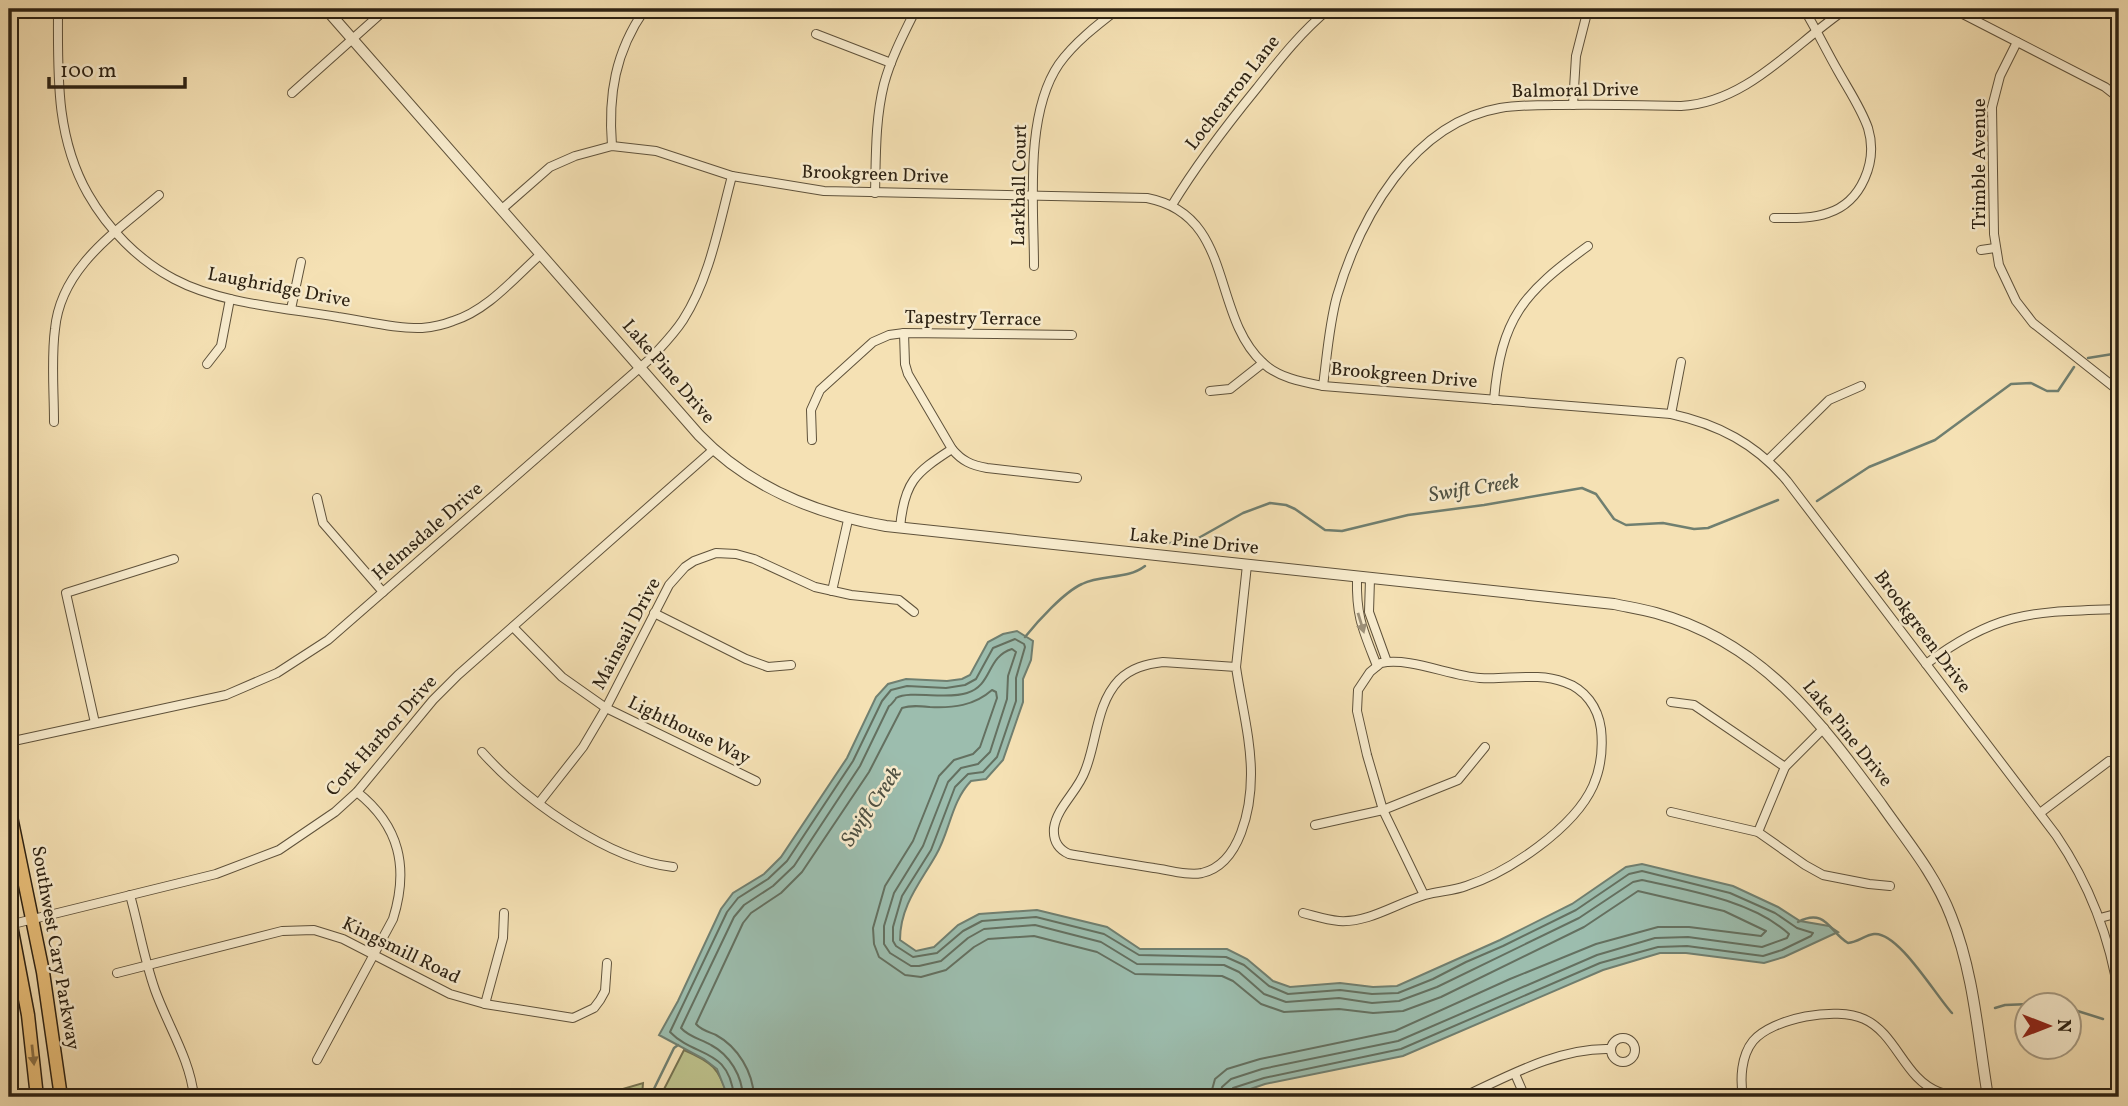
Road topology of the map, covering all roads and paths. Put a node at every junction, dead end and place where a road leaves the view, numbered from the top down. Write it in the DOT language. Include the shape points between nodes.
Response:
graph roads {
  1 [pos="58,9"];
  2 [pos="326,9"];
  3 [pos="386,9"];
  4 [pos="645,9"];
  5 [pos="916,9"];
  6 [pos="1118,9"];
  7 [pos="1329,9"];
  8 [pos="1588,9"];
  9 [pos="1804,9"];
  10 [pos="1846,9"];
  11 [pos="1953,9"];
  12 [pos="1816,31"];
  13 [pos="816,34"];
  14 [pos="352,39"];
  15 [pos="2017,42"];
  16 [pos="891,63"];
  17 [pos="292,93"];
  18 [pos="2119,98"];
  19 [pos="1573,105"];
  20 [pos="612,146"];
  21 [pos="732,176"];
  22 [pos="875,193"];
  23 [pos="1034,194"];
  24 [pos="159,195"];
  25 [pos="1172,205"];
  26 [pos="502,209"];
  27 [pos="1774,218"];
  28 [pos="116,233"];
  29 [pos="1588,246"];
  30 [pos="1996,248"];
  31 [pos="1981,250"];
  32 [pos="541,254"];
  33 [pos="301,262"];
  34 [pos="1034,266"];
  35 [pos="230,299"];
  36 [pos="291,309"];
  37 [pos="904,333"];
  38 [pos="1072,335"];
  39 [pos="1681,362"];
  40 [pos="1262,363"];
  41 [pos="207,364"];
  42 [pos="640,367"];
  43 [pos="1323,386"];
  44 [pos="1861,386"];
  45 [pos="1210,391"];
  46 [pos="2119,391"];
  47 [pos="1494,400"];
  48 [pos="1671,414"];
  49 [pos="54,422"];
  50 [pos="812,440"];
  51 [pos="952,449"];
  52 [pos="713,450"];
  53 [pos="1768,460"];
  54 [pos="1077,478"];
  55 [pos="317,498"];
  56 [pos="848,520"];
  57 [pos="901,528"];
  58 [pos="174,559"];
  59 [pos="1247,565"];
  60 [pos="1357,578"];
  61 [pos="1370,579"];
  62 [pos="832,591"];
  63 [pos="383,592"];
  64 [pos="2119,609"];
  65 [pos="914,612"];
  66 [pos="654,613"];
  67 [pos="513,627"];
  68 [pos="1387,662"];
  69 [pos="1926,664"];
  70 [pos="791,665"];
  71 [pos="1377,666"];
  72 [pos="1236,667"];
  73 [pos="1671,702"];
  74 [pos="606,708"];
  75 [pos="95,723"];
  76 [pos="1824,728"];
  77 [pos="9,742"];
  78 [pos="1485,747"];
  79 [pos="482,752"];
  80 [pos="2109,761"];
  81 [pos="1785,766"];
  82 [pos="757,781"];
  83 [pos="357,792"];
  84 [pos="539,803"];
  85 [pos="9,807"];
  86 [pos="1383,810"];
  87 [pos="1671,812"];
  88 [pos="2040,813"];
  89 [pos="1315,825"];
  90 [pos="1758,832"];
  91 [pos="673,867"];
  92 [pos="1890,886"];
  93 [pos="130,895"];
  94 [pos="1424,895"];
  95 [pos="504,913"];
  96 [pos="1303,913"];
  97 [pos="2119,913"];
  98 [pos="2100,918"];
  99 [pos="32,919"];
  100 [pos="9,921"];
  101 [pos="374,955"];
  102 [pos="607,963"];
  103 [pos="146,965"];
  104 [pos="117,973"];
  105 [pos="2119,997"];
  106 [pos="485,1004"];
  107 [pos="1611,1049"];
  108 [pos="317,1060"];
  109 [pos="1515,1073"];
  110 [pos="1987,1095"];
  111 [pos="37,1097"];
  112 [pos="61,1097"];
  113 [pos="194,1097"];
  114 [pos="1463,1097"];
  115 [pos="1525,1097"];
  116 [pos="1742,1097"];
  1 -- 28 [label="street, Laughridge Drive" via="60,111 66,141 89,196"];
  2 -- 14 [label="street, Lake Pine Drive"];
  3 -- 14 [label="street"];
  4 -- 20 [label="street" via="629,34 613,84"];
  5 -- 16 [label="street"];
  6 -- 23 [label="street, Larkhall Court" via="1067,54 1046,87 1035,130"];
  7 -- 25 [label="street, Lochcarron Lane" via="1296,39 1217,136"];
  8 -- 19 [label="street" via="1576,56"];
  9 -- 12 [label="street"];
  10 -- 12 [label="street, Balmoral Drive"];
  11 -- 15 [label="street"];
  12 -- 19 [label="street, Balmoral Drive" via="1738,90 1708,103"];
  12 -- 27 [label="street" via="1861,113 1871,142 1871,161 1858,190 1837,210 1807,218"];
  13 -- 16 [label="street"];
  14 -- 17 [label="street"];
  14 -- 26 [label="street, Lake Pine Drive"];
  15 -- 18 [label="street"];
  15 -- 30 [label="street, Trimble Avenue" via="2000,76 1992,107"];
  16 -- 22 [label="street" via="878,120"];
  19 -- 43 [label="street, Balmoral Drive" via="1487,111 1445,130 1414,155 1357,242 1337,298"];
  20 -- 21 [label="street, Brookgreen Drive" via="670,154"];
  20 -- 26 [label="street, Brookgreen Drive" via="550,167"];
  21 -- 22 [label="street, Brookgreen Drive" via="809,190"];
  21 -- 42 [label="street, Helmsdale Drive" via="693,301 673,334"];
  22 -- 23 [label="street, Brookgreen Drive"];
  23 -- 25 [label="street, Brookgreen Drive" via="1139,197"];
  23 -- 34 [label="street, Larkhall Court"];
  24 -- 28 [label="street"];
  25 -- 40 [label="street, Brookgreen Drive" via="1207,241 1237,322"];
  26 -- 32 [label="street, Lake Pine Drive"];
  28 -- 35 [label="street, Laughridge Drive" via="173,279"];
  28 -- 49 [label="street" via="75,273 62,300 55,328"];
  29 -- 47 [label="street" via="1536,289 1518,311 1500,353"];
  30 -- 31 [label="street, Trimble Avenue"];
  30 -- 46 [label="street, Trimble Avenue" via="2005,281 2033,323"];
  32 -- 36 [label="street, Laughridge Drive" via="472,313 434,327"];
  32 -- 42 [label="street, Lake Pine Drive"];
  33 -- 36 [label="street"];
  35 -- 36 [label="street, Laughridge Drive"];
  35 -- 41 [label="street" via="220,346"];
  37 -- 38 [label="street, Tapestry Terrace"];
  37 -- 50 [label="street, Tapestry Terrace" via="873,342 820,390 811,410"];
  37 -- 51 [label="street" via="908,374"];
  39 -- 48 [label="street"];
  40 -- 43 [label="street, Brookgreen Drive" via="1294,380"];
  40 -- 45 [label="street" via="1230,389"];
  42 -- 52 [label="street, Lake Pine Drive"];
  42 -- 63 [label="street, Helmsdale Drive"];
  43 -- 47 [label="street, Brookgreen Drive"];
  44 -- 53 [label="street" via="1829,400"];
  47 -- 48 [label="street, Brookgreen Drive"];
  48 -- 53 [label="street, Brookgreen Drive" via="1724,430"];
  51 -- 54 [label="street" via="976,466"];
  51 -- 57 [label="street" via="911,483"];
  52 -- 56 [label="street, Lake Pine Drive" via="779,493"];
  52 -- 67 [label="street, Cork Harbor Drive"];
  53 -- 69 [label="street, Brookgreen Drive"];
  55 -- 63 [label="street" via="323,523"];
  56 -- 57 [label="street, Lake Pine Drive"];
  56 -- 62 [label="street"];
  57 -- 59 [label="street, Lake Pine Drive"];
  58 -- 75 [label="street" via="66,593"];
  59 -- 60 [label="street, Lake Pine Drive"];
  59 -- 72 [label="street"];
  60 -- 61 [label="street, Lake Pine Drive"];
  60 -- 71 [label="street, one-way" via="1359,621"];
  61 -- 68 [label="street" via="1369,612"];
  61 -- 76 [label="street, Lake Pine Drive" via="1614,604 1655,613 1712,635 1753,659"];
  62 -- 65 [label="street, Mainsail Drive" via="899,600"];
  62 -- 66 [label="street, Mainsail Drive" via="754,559 716,554 685,567"];
  63 -- 75 [label="street, Helmsdale Drive" via="311,653 257,683 202,702"];
  64 -- 69 [label="street" via="2043,611 2013,617 1973,632"];
  66 -- 70 [label="street" via="746,659 768,667"];
  66 -- 74 [label="street, Mainsail Drive"];
  67 -- 74 [label="street, Lighthouse Way" via="562,677"];
  67 -- 83 [label="street, Cork Harbor Drive" via="445,688"];
  68 -- 71 [label="street"];
  68 -- 94 [label="street" via="1479,678 1561,680 1583,692 1601,726 1598,770 1575,813 1513,864 1464,887"];
  69 -- 88 [label="street, Brookgreen Drive"];
  71 -- 86 [label="street" via="1363,679 1356,701"];
  72 -- 72 [label="street" via="1250,781 1243,824 1225,860 1193,874 1060,849 1055,824 1086,771 1104,705 1118,681 1131,670 1163,662"];
  73 -- 81 [label="street" via="1694,705"];
  74 -- 82 [label="street, Lighthouse Way"];
  74 -- 84 [label="street, Mainsail Drive" via="583,747"];
  75 -- 77 [label="street, Helmsdale Drive"];
  76 -- 81 [label="street"];
  76 -- 110 [label="street, Lake Pine Drive" via="1924,863 1951,914 1967,971"];
  78 -- 86 [label="street" via="1458,780"];
  79 -- 84 [label="street"];
  80 -- 88 [label="street"];
  81 -- 90 [label="street"];
  83 -- 93 [label="street, Cork Harbor Drive" via="335,813 265,856 216,874"];
  83 -- 101 [label="street" via="388,826 401,866 400,899"];
  84 -- 91 [label="street" via="570,826 636,859"];
  85 -- 99 [label="main road, Southwest Cary Parkway"];
  86 -- 89 [label="street"];
  86 -- 94 [label="street"];
  87 -- 90 [label="street"];
  88 -- 98 [label="street, Brookgreen Drive" via="2081,874"];
  90 -- 92 [label="street" via="1823,875"];
  93 -- 99 [label="street, Cork Harbor Drive"];
  93 -- 103 [label="street"];
  94 -- 96 [label="street" via="1359,920"];
  95 -- 106 [label="street" via="503,938"];
  97 -- 98 [label="street"];
  98 -- 105 [label="street, Brookgreen Drive"];
  99 -- 100 [label="street, Cork Harbor Drive"];
  99 -- 112 [label="main road, Southwest Cary Parkway"];
  100 -- 111 [label="main road, Southwest Cary Parkway, one-way" via="28,1015"];
  101 -- 103 [label="street, Kingsmill Road" via="329,934 299,929"];
  101 -- 106 [label="street, Kingsmill Road" via="450,994"];
  101 -- 108 [label="street"];
  102 -- 106 [label="street, Kingsmill Road" via="605,991 594,1008 573,1018"];
  103 -- 104 [label="street, Kingsmill Road"];
  103 -- 113 [label="street" via="183,1055"];
  107 -- 109 [label="street" via="1573,1054"];
  109 -- 114 [label="street"];
  109 -- 115 [label="street"];
  110 -- 116 [label="street" via="1938,1092 1914,1075 1880,1030 1855,1015 1835,1013 1786,1022 1762,1033 1744,1061"];
}
